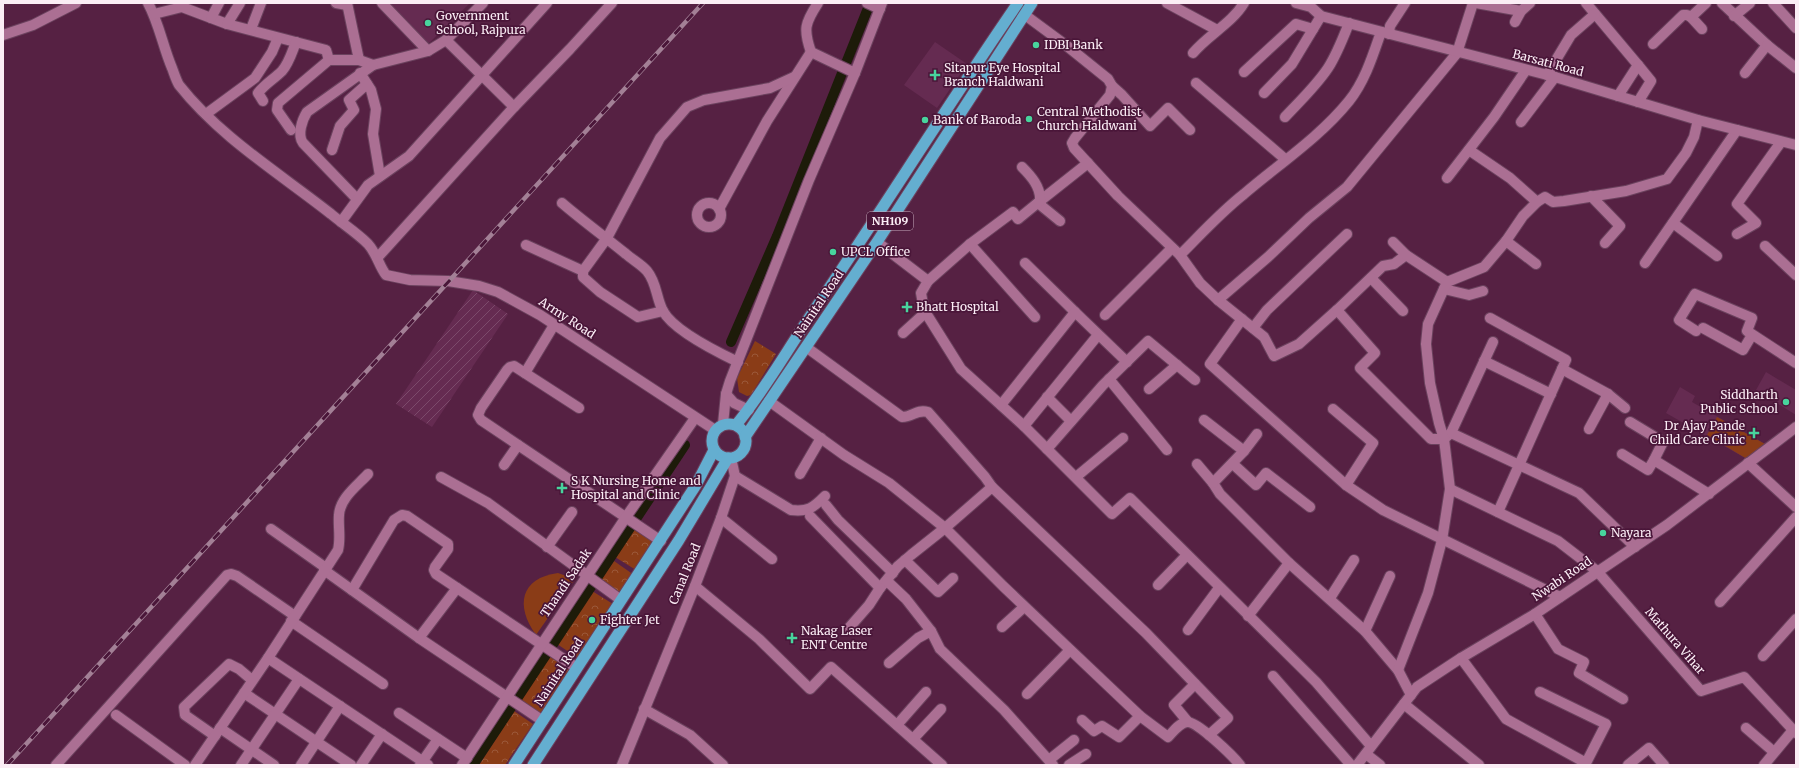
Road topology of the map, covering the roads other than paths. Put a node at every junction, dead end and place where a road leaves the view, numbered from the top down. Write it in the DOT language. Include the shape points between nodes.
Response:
graph roads {
  1 [pos="76,3"];
  2 [pos="148,3"];
  3 [pos="219,3"];
  4 [pos="240,3"];
  5 [pos="261,3"];
  6 [pos="336,3"];
  7 [pos="382,3"];
  8 [pos="483,3"];
  9 [pos="547,3"];
  10 [pos="612,3"];
  11 [pos="818,3"];
  12 [pos="1018,3"];
  13 [pos="1032,3"];
  14 [pos="1167,3"];
  15 [pos="1244,3"];
  16 [pos="1296,3"];
  17 [pos="1405,3"];
  18 [pos="1473,3"];
  19 [pos="1476,3"];
  20 [pos="1530,3"];
  21 [pos="1586,3"];
  22 [pos="1706,3"];
  23 [pos="1722,3"];
  24 [pos="1750,3"];
  25 [pos="1773,3"];
  26 [pos="347,4"];
  27 [pos="182,5"];
  28 [pos="875,5"];
  29 [pos="1311,5"];
  30 [pos="1521,11"];
  31 [pos="154,14"];
  32 [pos="1596,14"];
  33 [pos="1025,15"];
  34 [pos="1321,16"];
  35 [pos="1734,16"];
  36 [pos="1691,17"];
  37 [pos="211,18"];
  38 [pos="1515,22"];
  39 [pos="1349,23"];
  40 [pos="227,24"];
  41 [pos="1796,28"];
  42 [pos="251,29"];
  43 [pos="1702,29"];
  44 [pos="1217,30"];
  45 [pos="1313,30"];
  46 [pos="1385,33"];
  47 [pos="3,35"];
  48 [pos="278,38"];
  49 [pos="446,40"];
  50 [pos="296,42"];
  51 [pos="1653,44"];
  52 [pos="1767,45"];
  53 [pos="428,51"];
  54 [pos="810,52"];
  55 [pos="1457,52"];
  56 [pos="1193,53"];
  57 [pos="329,60"];
  58 [pos="358,60"];
  59 [pos="373,65"];
  60 [pos="1638,65"];
  61 [pos="1796,68"];
  62 [pos="1526,70"];
  63 [pos="852,72"];
  64 [pos="1244,72"];
  65 [pos="360,73"];
  66 [pos="1745,73"];
  67 [pos="482,75"];
  68 [pos="1551,76"];
  69 [pos="794,78"];
  70 [pos="1196,83"];
  71 [pos="367,84"];
  72 [pos="1112,86"];
  73 [pos="1264,93"];
  74 [pos="1618,96"];
  75 [pos="263,100"];
  76 [pos="1638,102"];
  77 [pos="514,107"];
  78 [pos="206,114"];
  79 [pos="1285,117"];
  80 [pos="1698,120"];
  81 [pos="1521,122"];
  82 [pos="290,130"];
  83 [pos="1190,130"];
  84 [pos="1737,130"];
  85 [pos="1781,142"];
  86 [pos="1796,145"];
  87 [pos="332,150"];
  88 [pos="1469,150"];
  89 [pos="1285,160"];
  90 [pos="1088,163"];
  91 [pos="1022,167"];
  92 [pos="380,176"];
  93 [pos="1447,178"];
  94 [pos="1591,196"];
  95 [pos="357,199"];
  96 [pos="1039,202"];
  97 [pos="1537,202"];
  98 [pos="562,203"];
  99 [pos="719,209"];
  100 [pos="877,216"];
  101 [pos="1060,221"];
  102 [pos="341,222"];
  103 [pos="888,223"];
  104 [pos="1673,223"];
  105 [pos="1347,234"];
  106 [pos="1737,234"];
  107 [pos="607,238"];
  108 [pos="1506,241"];
  109 [pos="876,242"];
  110 [pos="1393,242"];
  111 [pos="1605,243"];
  112 [pos="970,244"];
  113 [pos="526,245"];
  114 [pos="1765,246"];
  115 [pos="1176,252"];
  116 [pos="1406,255"];
  117 [pos="1717,256"];
  118 [pos="378,257"];
  119 [pos="1025,263"];
  120 [pos="1645,263"];
  121 [pos="1536,264"];
  122 [pos="583,271"];
  123 [pos="1796,275"];
  124 [pos="1371,278"];
  125 [pos="928,281"];
  126 [pos="1446,286"];
  127 [pos="1483,290"];
  128 [pos="1218,300"];
  129 [pos="1337,310"];
  130 [pos="663,311"];
  131 [pos="1075,312"];
  132 [pos="1403,312"];
  133 [pos="925,313"];
  134 [pos="1105,315"];
  135 [pos="1035,317"];
  136 [pos="1490,318"];
  137 [pos="1242,319"];
  138 [pos="554,325"];
  139 [pos="1252,328"];
  140 [pos="903,333"];
  141 [pos="1098,335"];
  142 [pos="1752,335"];
  143 [pos="1493,342"];
  144 [pos="806,347"];
  145 [pos="1484,361"];
  146 [pos="738,362"];
  147 [pos="1126,362"];
  148 [pos="1796,363"];
  149 [pos="1177,365"];
  150 [pos="1562,369"];
  151 [pos="525,373"];
  152 [pos="1109,379"];
  153 [pos="1195,380"];
  154 [pos="1149,389"];
  155 [pos="726,394"];
  156 [pos="1551,394"];
  157 [pos="1608,394"];
  158 [pos="1047,397"];
  159 [pos="769,401"];
  160 [pos="1001,405"];
  161 [pos="579,408"];
  162 [pos="1625,408"];
  163 [pos="1333,409"];
  164 [pos="749,410"];
  165 [pos="695,418"];
  166 [pos="1204,420"];
  167 [pos="1071,421"];
  168 [pos="1630,422"];
  169 [pos="736,426"];
  170 [pos="1024,426"];
  171 [pos="719,427"];
  172 [pos="1796,427"];
  173 [pos="1589,429"];
  174 [pos="1257,434"];
  175 [pos="1447,436"];
  176 [pos="746,437"];
  177 [pos="821,438"];
  178 [pos="1123,438"];
  179 [pos="518,445"];
  180 [pos="1047,449"];
  181 [pos="714,450"];
  182 [pos="1167,450"];
  183 [pos="1244,452"];
  184 [pos="1622,454"];
  185 [pos="730,458"];
  186 [pos="1654,460"];
  187 [pos="1748,463"];
  188 [pos="1197,464"];
  189 [pos="1233,464"];
  190 [pos="504,465"];
  191 [pos="1518,465"];
  192 [pos="368,474"];
  193 [pos="800,474"];
  194 [pos="735,476"];
  195 [pos="441,477"];
  196 [pos="1076,477"];
  197 [pos="1213,482"];
  198 [pos="1346,485"];
  199 [pos="992,487"];
  200 [pos="1450,489"];
  201 [pos="1709,494"];
  202 [pos="1310,507"];
  203 [pos="1796,507"];
  204 [pos="572,512"];
  205 [pos="1498,512"];
  206 [pos="810,516"];
  207 [pos="1796,517"];
  208 [pos="721,518"];
  209 [pos="632,520"];
  210 [pos="945,528"];
  211 [pos="271,530"];
  212 [pos="1442,540"];
  213 [pos="661,541"];
  214 [pos="1635,546"];
  215 [pos="547,547"];
  216 [pos="1187,555"];
  217 [pos="772,559"];
  218 [pos="905,560"];
  219 [pos="1354,560"];
  220 [pos="1289,563"];
  221 [pos="325,569"];
  222 [pos="1597,571"];
  223 [pos="1390,576"];
  224 [pos="953,578"];
  225 [pos="592,580"];
  226 [pos="887,581"];
  227 [pos="1158,585"];
  228 [pos="695,586"];
  229 [pos="457,588"];
  230 [pos="1219,588"];
  231 [pos="352,590"];
  232 [pos="1560,597"];
  233 [pos="1330,598"];
  234 [pos="621,600"];
  235 [pos="1720,602"];
  236 [pos="1024,606"];
  237 [pos="634,609"];
  238 [pos="1535,614"];
  239 [pos="1248,616"];
  240 [pos="293,619"];
  241 [pos="1796,619"];
  242 [pos="1002,627"];
  243 [pos="848,629"];
  244 [pos="1188,630"];
  245 [pos="931,631"];
  246 [pos="1365,631"];
  247 [pos="419,638"];
  248 [pos="546,648"];
  249 [pos="1070,650"];
  250 [pos="1763,656"];
  251 [pos="268,658"];
  252 [pos="1461,658"];
  253 [pos="889,663"];
  254 [pos="577,668"];
  255 [pos="1398,670"];
  256 [pos="1273,676"];
  257 [pos="299,679"];
  258 [pos="252,680"];
  259 [pos="383,684"];
  260 [pos="1194,684"];
  261 [pos="926,692"];
  262 [pos="1540,692"];
  263 [pos="244,693"];
  264 [pos="1027,694"];
  265 [pos="1411,695"];
  266 [pos="1623,699"];
  267 [pos="511,700"];
  268 [pos="1404,704"];
  269 [pos="340,706"];
  270 [pos="644,709"];
  271 [pos="941,709"];
  272 [pos="399,713"];
  273 [pos="276,714"];
  274 [pos="116,715"];
  275 [pos="1140,716"];
  276 [pos="1082,720"];
  277 [pos="543,721"];
  278 [pos="1188,722"];
  279 [pos="897,725"];
  280 [pos="1746,728"];
  281 [pos="1795,731"];
  282 [pos="218,732"];
  283 [pos="382,734"];
  284 [pos="1209,736"];
  285 [pos="438,739"];
  286 [pos="913,739"];
  287 [pos="1074,740"];
  288 [pos="316,741"];
  289 [pos="252,749"];
  290 [pos="1369,750"];
  291 [pos="1774,752"];
  292 [pos="1086,754"];
  293 [pos="464,761"];
  294 [pos="1051,763"];
  295 [pos="423,764"];
  296 [pos="56,765"];
  297 [pos="185,765"];
  298 [pos="194,765"];
  299 [pos="241,765"];
  300 [pos="274,765"];
  301 [pos="301,765"];
  302 [pos="351,765"];
  303 [pos="361,765"];
  304 [pos="514,765"];
  305 [pos="532,765"];
  306 [pos="622,765"];
  307 [pos="723,765"];
  308 [pos="942,765"];
  309 [pos="1069,765"];
  310 [pos="1240,765"];
  311 [pos="1352,765"];
  312 [pos="1357,765"];
  313 [pos="1380,765"];
  314 [pos="1479,765"];
  315 [pos="1628,765"];
  316 [pos="1664,765"];
  317 [pos="1764,765"];
  1 -- 47 [label="street" via="33,25"];
  2 -- 31 [label="street"];
  3 -- 37 [label="street"];
  4 -- 40 [label="street"];
  5 -- 42 [label="street"];
  6 -- 26 [label="street"];
  7 -- 53 [label="street"];
  8 -- 49 [label="street"];
  9 -- 67 [label="street"];
  10 -- 77 [label="street"];
  11 -- 54 [label="street" via="810,16 805,34"];
  12 -- 100 [label="highway, Nainital Road / NH109" via="958,90"];
  13 -- 33 [label="highway, Nainital Road / NH109"];
  14 -- 44 [label="street"];
  15 -- 44 [label="street"];
  16 -- 29 [label="street, Barsati Road"];
  17 -- 46 [label="street"];
  18 -- 55 [label="street"];
  19 -- 30 [label="street"];
  20 -- 30 [label="street"];
  21 -- 32 [label="street"];
  22 -- 36 [label="street"];
  23 -- 35 [label="street"];
  24 -- 35 [label="street"];
  25 -- 41 [label="street"];
  26 -- 58 [label="street"];
  27 -- 31 [label="street"];
  27 -- 37 [label="street"];
  28 -- 63 [label="street"];
  29 -- 34 [label="street, Barsati Road"];
  30 -- 38 [label="street"];
  31 -- 78 [label="street" via="178,83"];
  32 -- 60 [label="street"];
  32 -- 68 [label="street" via="1571,35"];
  33 -- 72 [label="street" via="1108,79"];
  33 -- 103 [label="highway, Nainital Road / NH109"];
  34 -- 39 [label="street, Barsati Road"];
  34 -- 45 [label="street"];
  35 -- 52 [label="street"];
  36 -- 43 [label="street"];
  36 -- 51 [label="street" via="1683,15"];
  37 -- 40 [label="street"];
  39 -- 46 [label="street, Barsati Road"];
  39 -- 79 [label="street" via="1327,69"];
  40 -- 42 [label="street"];
  42 -- 48 [label="street"];
  44 -- 56 [label="street"];
  45 -- 64 [label="street" via="1296,24"];
  45 -- 73 [label="street" via="1292,64"];
  46 -- 55 [label="street, Barsati Road"];
  46 -- 89 [label="street" via="1350,100"];
  48 -- 50 [label="street"];
  48 -- 78 [label="street" via="255,78"];
  49 -- 53 [label="street"];
  49 -- 67 [label="street"];
  50 -- 57 [label="street" via="326,50"];
  50 -- 75 [label="street" via="285,67 258,92"];
  52 -- 61 [label="street"];
  52 -- 66 [label="street"];
  53 -- 59 [label="street"];
  54 -- 63 [label="street"];
  54 -- 69 [label="street"];
  55 -- 62 [label="street, Barsati Road"];
  55 -- 128 [label="street" via="1347,187"];
  57 -- 58 [label="street"];
  57 -- 82 [label="street" via="278,102 277,110"];
  58 -- 59 [label="street"];
  59 -- 65 [label="street"];
  60 -- 74 [label="street"];
  60 -- 76 [label="street" via="1651,80"];
  62 -- 68 [label="street, Barsati Road"];
  62 -- 88 [label="street"];
  63 -- 146 [label="street"];
  65 -- 71 [label="street"];
  65 -- 95 [label="street" via="307,112 300,135 302,143"];
  67 -- 77 [label="street"];
  67 -- 92 [label="street" via="409,156"];
  68 -- 74 [label="street, Barsati Road"];
  68 -- 81 [label="street"];
  69 -- 99 [label="street"];
  69 -- 107 [label="street" via="770,88 704,100 687,107 660,138"];
  70 -- 89 [label="street"];
  71 -- 87 [label="street" via="349,100 354,110 340,126"];
  71 -- 92 [label="street" via="376,109 373,134"];
  72 -- 83 [label="street" via="1150,126 1168,108"];
  72 -- 90 [label="street" via="1110,95 1072,144"];
  74 -- 76 [label="street, Barsati Road"];
  76 -- 80 [label="street, Barsati Road"];
  77 -- 118 [label="street"];
  78 -- 102 [label="street" via="243,147"];
  80 -- 84 [label="street, Barsati Road"];
  80 -- 94 [label="street" via="1694,137 1686,153 1667,179 1626,191"];
  84 -- 85 [label="street, Barsati Road"];
  84 -- 104 [label="street"];
  85 -- 86 [label="street, Barsati Road"];
  85 -- 106 [label="street" via="1737,204 1756,223"];
  88 -- 93 [label="street"];
  88 -- 97 [label="street" via="1510,178"];
  89 -- 115 [label="street"];
  90 -- 96 [label="street"];
  90 -- 115 [label="street"];
  91 -- 96 [label="street" via="1032,177 1041,194"];
  92 -- 95 [label="street" via="368,185"];
  94 -- 97 [label="street" via="1553,202 1545,196"];
  94 -- 111 [label="street" via="1620,226"];
  95 -- 102 [label="street"];
  96 -- 101 [label="street"];
  96 -- 112 [label="street" via="1018,219 1013,212"];
  97 -- 108 [label="street" via="1523,216"];
  98 -- 107 [label="street"];
  100 -- 103 [label="highway"];
  100 -- 164 [label="highway, Nainital Road / NH109"];
  102 -- 118 [label="street"];
  103 -- 109 [label="highway, Nainital Road / NH109"];
  104 -- 117 [label="street"];
  104 -- 120 [label="street"];
  105 -- 139 [label="street" via="1267,310"];
  107 -- 122 [label="street"];
  107 -- 130 [label="street" via="648,272 655,284"];
  108 -- 121 [label="street"];
  108 -- 126 [label="street" via="1484,267"];
  109 -- 125 [label="street"];
  109 -- 144 [label="highway, Nainital Road / NH109"];
  110 -- 116 [label="street"];
  112 -- 125 [label="street"];
  112 -- 135 [label="street"];
  113 -- 122 [label="street"];
  114 -- 123 [label="street"];
  115 -- 128 [label="street" via="1200,283"];
  115 -- 134 [label="street"];
  116 -- 124 [label="street" via="1394,264 1383,266"];
  116 -- 126 [label="street"];
  118 -- 138 [label="street, Army Road" via="381,269 386,275 410,280 448,281 479,286 498,292"];
  119 -- 131 [label="street"];
  122 -- 130 [label="street" via="583,277 600,292 638,317"];
  124 -- 129 [label="street"];
  124 -- 132 [label="street"];
  125 -- 133 [label="street" via="921,293"];
  126 -- 127 [label="street" via="1469,295"];
  126 -- 175 [label="street" via="1428,324 1426,344 1430,383 1439,423"];
  128 -- 137 [label="street"];
  129 -- 139 [label="street" via="1299,344 1274,356 1264,337"];
  129 -- 175 [label="street" via="1375,353 1360,368 1430,439"];
  130 -- 146 [label="street" via="705,346"];
  131 -- 141 [label="street"];
  131 -- 160 [label="street"];
  133 -- 140 [label="street"];
  133 -- 160 [label="street" via="961,368"];
  136 -- 150 [label="street" via="1566,360"];
  137 -- 139 [label="street"];
  137 -- 198 [label="street" via="1210,364"];
  138 -- 151 [label="street"];
  138 -- 165 [label="street, Army Road"];
  141 -- 147 [label="street"];
  141 -- 158 [label="street"];
  142 -- 142 [label="street" via="1747,331 1752,318 1695,294 1679,320 1743,350"];
  142 -- 148 [label="street"];
  143 -- 145 [label="street"];
  144 -- 159 [label="highway, Nainital Road / NH109"];
  144 -- 199 [label="street" via="902,416 908,417 920,410 928,412"];
  145 -- 156 [label="street"];
  145 -- 175 [label="street"];
  146 -- 155 [label="street"];
  147 -- 149 [label="street" via="1148,341"];
  147 -- 152 [label="street"];
  149 -- 153 [label="street"];
  149 -- 154 [label="street"];
  150 -- 156 [label="street"];
  150 -- 157 [label="street"];
  151 -- 161 [label="street"];
  151 -- 179 [label="street" via="514,366 510,367 478,415 481,420"];
  152 -- 167 [label="street"];
  152 -- 182 [label="street"];
  155 -- 164 [label="street" via="734,403"];
  155 -- 171 [label="street"];
  156 -- 191 [label="street"];
  157 -- 162 [label="street"];
  157 -- 173 [label="street"];
  158 -- 167 [label="street"];
  158 -- 170 [label="street"];
  159 -- 176 [label="highway, Nainital Road / NH109"];
  159 -- 177 [label="street"];
  160 -- 170 [label="street"];
  163 -- 198 [label="street" via="1373,443"];
  164 -- 169 [label="highway, Nainital Road / NH109"];
  165 -- 171 [label="street, Army Road"];
  165 -- 209 [label="street, Thandi Sadak"];
  166 -- 183 [label="street"];
  167 -- 180 [label="street"];
  168 -- 186 [label="street" via="1663,442"];
  169 -- 171 [label="highway"];
  169 -- 176 [label="highway"];
  170 -- 180 [label="street"];
  171 -- 181 [label="highway" via="711,440"];
  172 -- 187 [label="street, Nwabi Road"];
  174 -- 183 [label="street"];
  175 -- 191 [label="street"];
  175 -- 200 [label="street"];
  176 -- 185 [label="highway" via="744,450 736,457"];
  177 -- 193 [label="street"];
  177 -- 210 [label="street" via="888,483"];
  178 -- 196 [label="street"];
  179 -- 190 [label="street"];
  179 -- 209 [label="street"];
  180 -- 196 [label="street"];
  181 -- 185 [label="highway" via="721,457"];
  181 -- 213 [label="highway, Nainital Road" via="696,485"];
  183 -- 189 [label="street"];
  184 -- 186 [label="street" via="1648,470"];
  185 -- 194 [label="street, Canal Road"];
  185 -- 237 [label="highway"];
  186 -- 201 [label="street"];
  187 -- 201 [label="street, Nwabi Road"];
  187 -- 203 [label="street"];
  188 -- 197 [label="street"];
  189 -- 197 [label="street"];
  189 -- 202 [label="street" via="1256,485 1266,473"];
  191 -- 205 [label="street"];
  191 -- 214 [label="street" via="1579,493"];
  192 -- 221 [label="street" via="344,500 339,515 340,543"];
  194 -- 208 [label="street, Canal Road"];
  194 -- 226 [label="street" via="791,510 802,511 825,501"];
  195 -- 215 [label="street" via="488,503"];
  196 -- 216 [label="street" via="1112,514 1130,498"];
  197 -- 220 [label="street" via="1220,494"];
  198 -- 212 [label="street" via="1383,510"];
  199 -- 210 [label="street"];
  199 -- 260 [label="street" via="1146,633"];
  200 -- 205 [label="street"];
  200 -- 212 [label="street"];
  201 -- 214 [label="street, Nwabi Road"];
  204 -- 215 [label="street"];
  205 -- 222 [label="street" via="1558,541"];
  206 -- 226 [label="street"];
  207 -- 235 [label="street"];
  208 -- 217 [label="street"];
  208 -- 228 [label="street, Canal Road"];
  209 -- 213 [label="street"];
  209 -- 225 [label="street, Thandi Sadak"];
  210 -- 218 [label="street"];
  210 -- 236 [label="street"];
  211 -- 221 [label="street"];
  212 -- 232 [label="street"];
  212 -- 255 [label="street" via="1428,593"];
  213 -- 234 [label="highway, Nainital Road"];
  214 -- 222 [label="street, Nwabi Road"];
  215 -- 225 [label="street"];
  216 -- 227 [label="street"];
  216 -- 230 [label="street"];
  218 -- 224 [label="street" via="938,592"];
  218 -- 226 [label="street"];
  219 -- 233 [label="street"];
  220 -- 233 [label="street"];
  220 -- 239 [label="street"];
  221 -- 231 [label="street"];
  221 -- 240 [label="street"];
  222 -- 232 [label="street, Nwabi Road"];
  222 -- 281 [label="street, Mathura Vihar" via="1701,691 1744,677"];
  223 -- 246 [label="street"];
  225 -- 234 [label="street"];
  225 -- 248 [label="street, Thandi Sadak"];
  226 -- 243 [label="street"];
  226 -- 245 [label="street" via="906,599"];
  228 -- 270 [label="street, Canal Road"];
  228 -- 279 [label="street" via="759,639 810,689 831,667"];
  229 -- 231 [label="street" via="434,570 448,544 402,515 394,520"];
  229 -- 247 [label="street"];
  229 -- 248 [label="street"];
  230 -- 239 [label="street"];
  230 -- 244 [label="street"];
  231 -- 247 [label="street"];
  232 -- 238 [label="street, Nwabi Road"];
  233 -- 246 [label="street"];
  234 -- 237 [label="highway"];
  234 -- 254 [label="highway, Nainital Road"];
  236 -- 242 [label="street"];
  236 -- 249 [label="street"];
  237 -- 305 [label="highway"];
  238 -- 252 [label="street, Nwabi Road"];
  238 -- 266 [label="street" via="1558,649 1584,662 1578,673"];
  239 -- 290 [label="street" via="1316,682"];
  240 -- 251 [label="street"];
  240 -- 259 [label="street"];
  240 -- 296 [label="street" via="236,576 227,575"];
  241 -- 250 [label="street"];
  245 -- 253 [label="street" via="918,638"];
  245 -- 294 [label="street" via="940,649 1004,710"];
  246 -- 255 [label="street"];
  247 -- 267 [label="street"];
  248 -- 254 [label="street"];
  248 -- 267 [label="street, Thandi Sadak"];
  249 -- 264 [label="street"];
  249 -- 275 [label="street"];
  251 -- 257 [label="street"];
  251 -- 258 [label="street"];
  252 -- 262 [label="street" via="1506,719 1586,763 1606,724"];
  252 -- 265 [label="street, Nwabi Road" via="1417,687"];
  254 -- 277 [label="highway, Nainital Road"];
  255 -- 265 [label="street"];
  256 -- 311 [label="street"];
  257 -- 269 [label="street"];
  257 -- 273 [label="street"];
  258 -- 263 [label="street"];
  258 -- 282 [label="street" via="230,664 184,707 185,715"];
  260 -- 278 [label="street" via="1174,705"];
  260 -- 284 [label="street" via="1228,718"];
  261 -- 279 [label="street"];
  263 -- 273 [label="street"];
  263 -- 282 [label="street"];
  265 -- 268 [label="street, Nwabi Road"];
  267 -- 277 [label="street"];
  267 -- 293 [label="street, Thandi Sadak"];
  268 -- 290 [label="street, Nwabi Road"];
  268 -- 314 [label="street"];
  269 -- 283 [label="street"];
  269 -- 288 [label="street"];
  270 -- 306 [label="street, Canal Road"];
  270 -- 307 [label="street" via="690,735"];
  271 -- 286 [label="street"];
  272 -- 285 [label="street"];
  273 -- 288 [label="street"];
  273 -- 289 [label="street"];
  274 -- 297 [label="street"];
  275 -- 276 [label="street" via="1119,737 1102,726 1094,731"];
  275 -- 278 [label="street" via="1168,737"];
  277 -- 304 [label="highway, Nainital Road"];
  278 -- 284 [label="street"];
  279 -- 286 [label="street"];
  280 -- 291 [label="street"];
  281 -- 291 [label="street"];
  282 -- 289 [label="street"];
  282 -- 298 [label="street"];
  283 -- 295 [label="street"];
  283 -- 303 [label="street"];
  284 -- 310 [label="street"];
  285 -- 293 [label="street"];
  285 -- 295 [label="street"];
  286 -- 308 [label="street"];
  287 -- 294 [label="street"];
  288 -- 301 [label="street"];
  288 -- 302 [label="street"];
  289 -- 299 [label="street"];
  289 -- 300 [label="street"];
  290 -- 312 [label="street, Nwabi Road"];
  290 -- 313 [label="street"];
  291 -- 317 [label="street"];
  292 -- 309 [label="street"];
  315 -- 316 [label="street" via="1649,748"];
}
